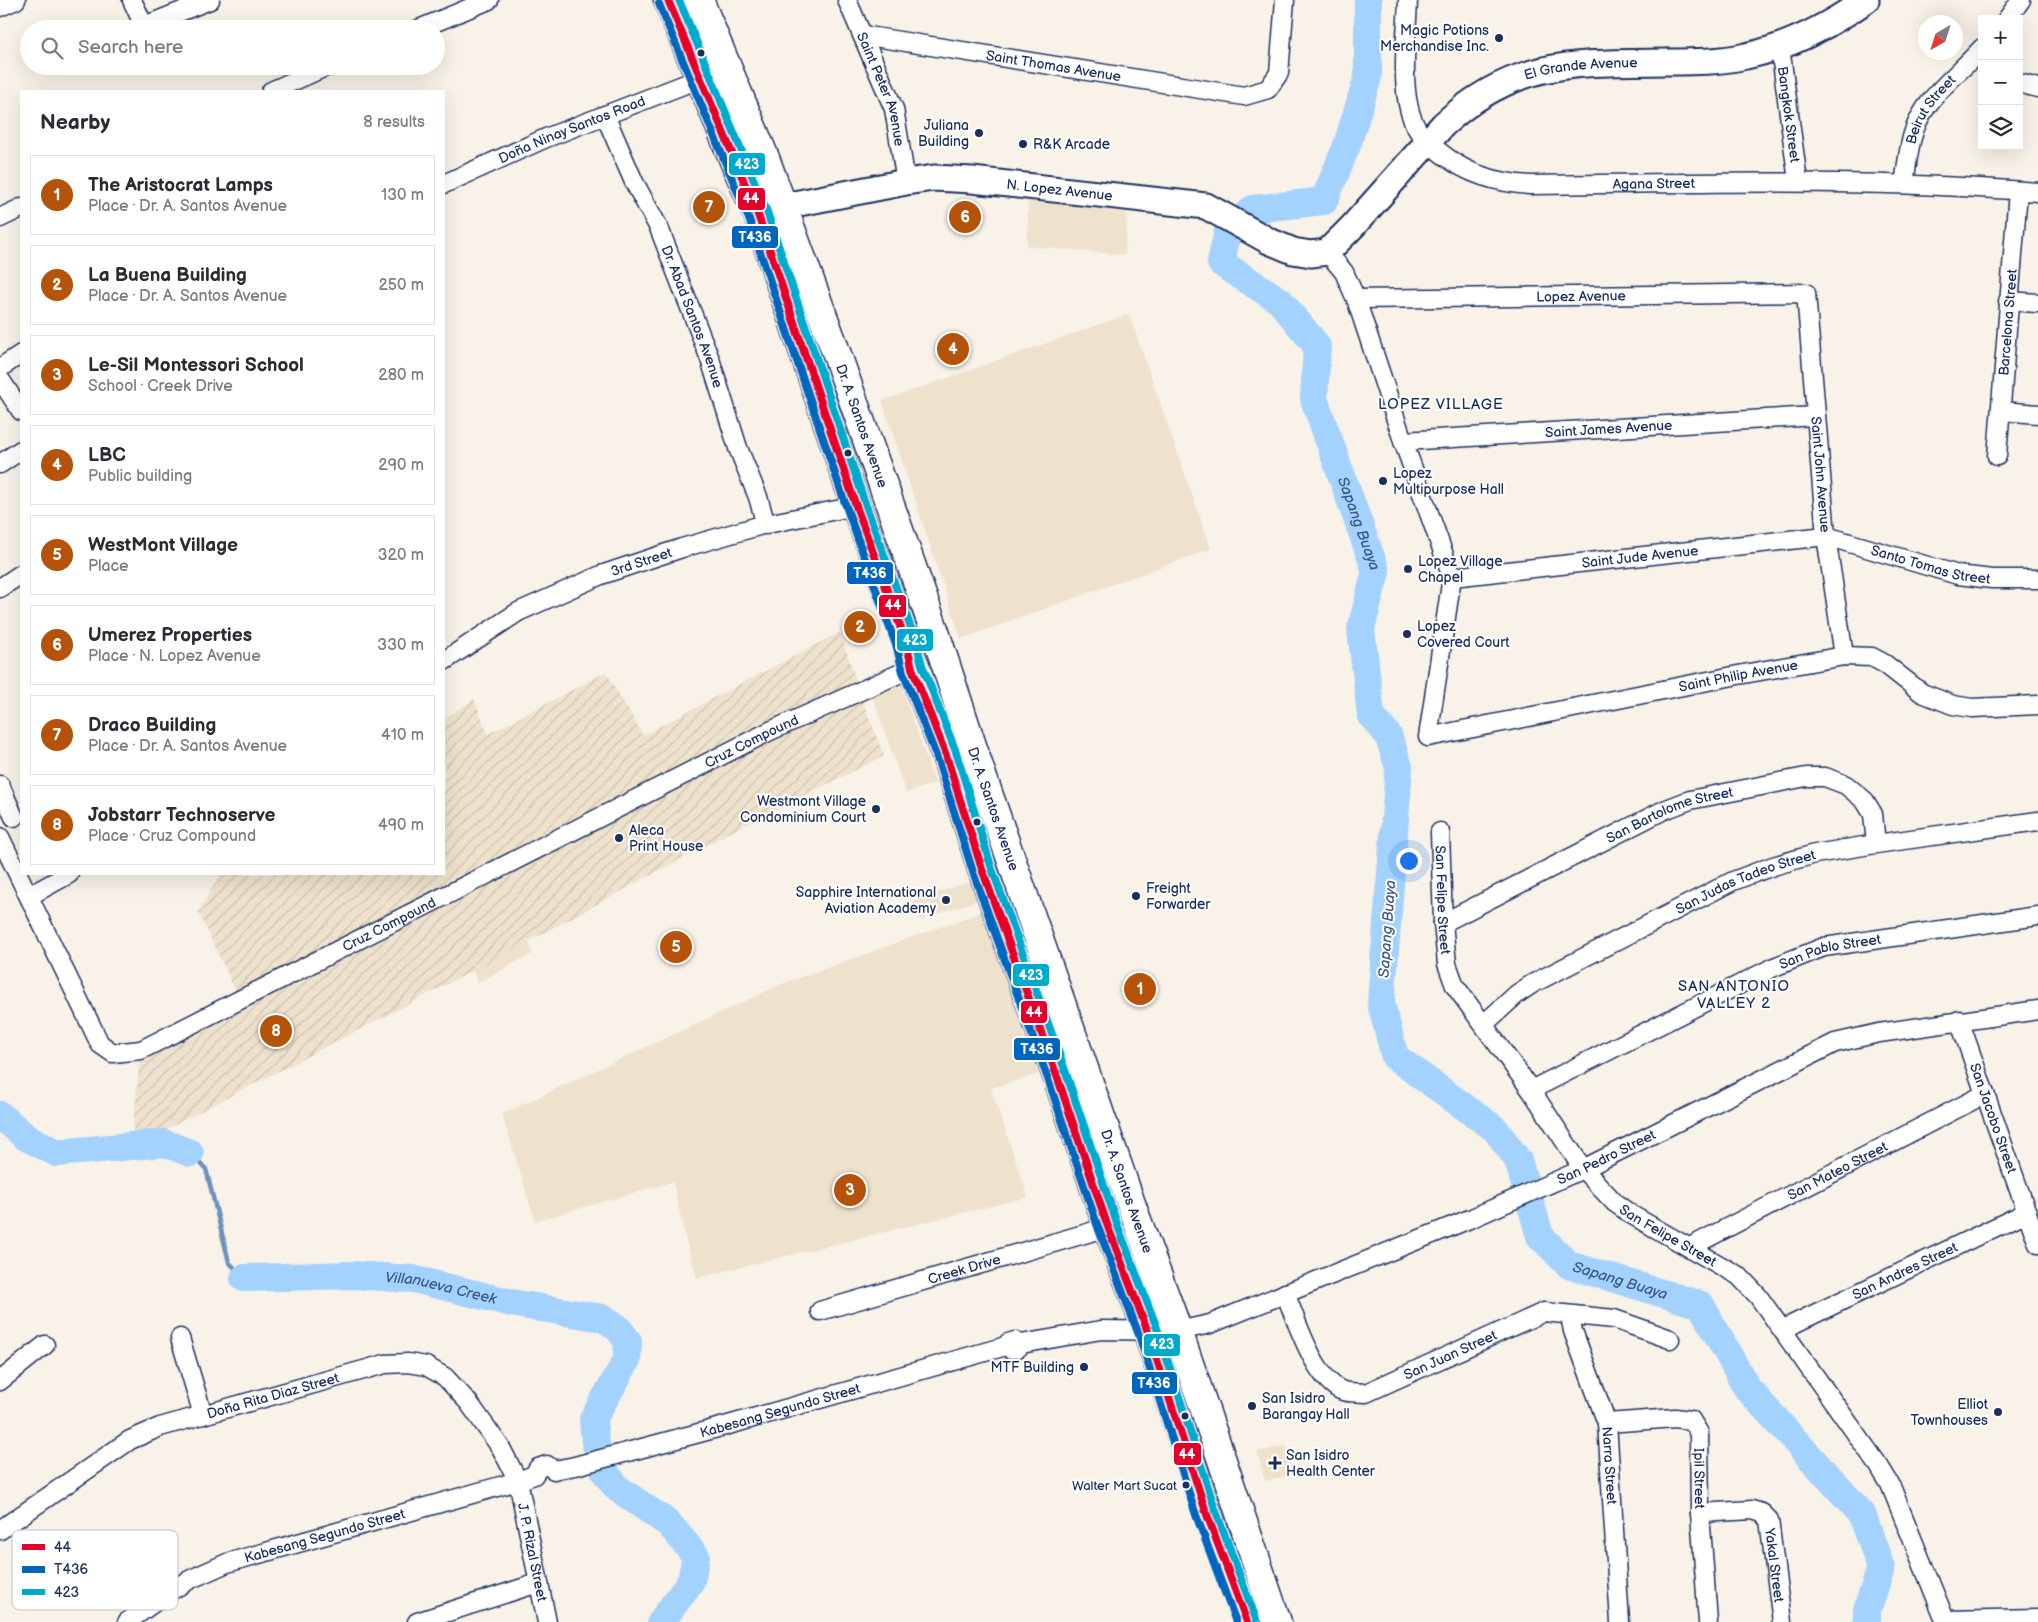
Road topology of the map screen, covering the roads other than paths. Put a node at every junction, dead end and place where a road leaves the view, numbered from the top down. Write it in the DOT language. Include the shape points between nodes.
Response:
graph roads {
  1 [pos="16,0"];
  2 [pos="132,0"];
  3 [pos="210,0"];
  4 [pos="489,0"];
  5 [pos="668,0"];
  6 [pos="699,0"];
  7 [pos="847,0"];
  8 [pos="1285,0"];
  9 [pos="1408,0"];
  10 [pos="1866,0"];
  11 [pos="2021,0"];
  12 [pos="0,7"];
  13 [pos="2010,15"];
  14 [pos="141,20"];
  15 [pos="159,20"];
  16 [pos="441,20"];
  17 [pos="862,36"];
  18 [pos="1780,46"];
  19 [pos="1978,56"];
  20 [pos="307,75"];
  21 [pos="700,78"];
  22 [pos="2023,84"];
  23 [pos="2038,88"];
  24 [pos="273,90"];
  25 [pos="605,115"];
  26 [pos="1428,142"];
  27 [pos="1798,181"];
  28 [pos="906,182"];
  29 [pos="445,184"];
  30 [pos="1904,184"];
  31 [pos="2018,191"];
  32 [pos="2038,192"];
  33 [pos="20,208"];
  34 [pos="771,211"];
  35 [pos="0,218"];
  36 [pos="1323,252"];
  37 [pos="1806,293"];
  38 [pos="1356,299"];
  39 [pos="2008,301"];
  40 [pos="2038,303"];
  41 [pos="20,355"];
  42 [pos="0,368"];
  43 [pos="0,379"];
  44 [pos="20,409"];
  45 [pos="2002,411"];
  46 [pos="2038,414"];
  47 [pos="1815,416"];
  48 [pos="1403,441"];
  49 [pos="20,451"];
  50 [pos="1997,456"];
  51 [pos="0,464"];
  52 [pos="856,506"];
  53 [pos="766,524"];
  54 [pos="1826,536"];
  55 [pos="20,575"];
  56 [pos="1452,577"];
  57 [pos="2038,579"];
  58 [pos="0,588"];
  59 [pos="936,635"];
  60 [pos="910,656"];
  61 [pos="1844,656"];
  62 [pos="445,660"];
  63 [pos="2038,705"];
  64 [pos="0,786"];
  65 [pos="12,818"];
  66 [pos="2038,821"];
  67 [pos="1440,832"];
  68 [pos="0,837"];
  69 [pos="1876,844"];
  70 [pos="67,875"];
  71 [pos="29,896"];
  72 [pos="2038,916"];
  73 [pos="1443,923"];
  74 [pos="2038,1010"];
  75 [pos="1959,1020"];
  76 [pos="1484,1024"];
  77 [pos="1531,1090"];
  78 [pos="1985,1094"];
  79 [pos="1583,1169"];
  80 [pos="2027,1212"];
  81 [pos="1108,1227"];
  82 [pos="2038,1244"];
  83 [pos="1690,1247"];
  84 [pos="1285,1293"];
  85 [pos="820,1311"];
  86 [pos="1570,1316"];
  87 [pos="1783,1329"];
  88 [pos="1178,1331"];
  89 [pos="1148,1332"];
  90 [pos="180,1338"];
  91 [pos="1670,1340"];
  92 [pos="45,1345"];
  93 [pos="0,1381"];
  94 [pos="203,1415"];
  95 [pos="1606,1423"];
  96 [pos="526,1478"];
  97 [pos="1700,1513"];
  98 [pos="0,1530"];
  99 [pos="538,1583"];
  100 [pos="178,1587"];
  101 [pos="144,1610"];
  102 [pos="2038,1618"];
  103 [pos="1946,1621"];
  104 [pos="127,1622"];
  105 [pos="416,1622"];
  106 [pos="547,1622"];
  107 [pos="1247,1622"];
  108 [pos="1277,1622"];
  109 [pos="1620,1622"];
  110 [pos="1708,1622"];
  111 [pos="1782,1622"];
  1 -- 12 [label="street"];
  2 -- 14 [label="street"];
  3 -- 15 [label="street"];
  4 -- 16 [label="street"];
  5 -- 21 [label="main road, Dr. A. Santos Avenue"];
  6 -- 34 [label="main road, Dr. A. Santos Avenue"];
  7 -- 17 [label="street, Saint Peter Avenue"];
  8 -- 17 [label="street, Saint Thomas Avenue" via="1279,73 1268,90 1244,96"];
  9 -- 26 [label="street, Agana Street" via="1406,74 1409,106 1415,126"];
  10 -- 18 [label="street, El Grande Avenue" via="1820,29"];
  11 -- 13 [label="street"];
  17 -- 28 [label="street, Saint Peter Avenue" via="894,109"];
  18 -- 26 [label="street, El Grande Avenue" via="1746,56 1715,60 1584,63 1532,73 1483,93 1459,110"];
  18 -- 27 [label="street, Bangkok Street"];
  19 -- 30 [label="street, Beirut Street" via="1934,98 1921,116 1914,132"];
  20 -- 24 [label="street"];
  21 -- 25 [label="street, Doña Ninay Santos Road"];
  21 -- 34 [label="main road, Dr. A. Santos Avenue" via="738,170"];
  22 -- 23 [label="street"];
  25 -- 29 [label="street, Doña Ninay Santos Road"];
  25 -- 53 [label="street, Dr. Abad Santos Avenue" via="658,228 710,359"];
  26 -- 27 [label="street, Agana Street" via="1464,169 1510,184"];
  26 -- 36 [label="street, El Grande Avenue" via="1346,233"];
  27 -- 30 [label="street, Agana Street"];
  28 -- 34 [label="street, N. Lopez Avenue"];
  28 -- 36 [label="street, N. Lopez Avenue" via="934,178 972,180 1206,206 1293,251"];
  30 -- 31 [label="street, Agana Street"];
  31 -- 32 [label="street, Agana Street"];
  31 -- 39 [label="street, Barcelona Street"];
  33 -- 35 [label="street"];
  34 -- 52 [label="main road, Dr. A. Santos Avenue" via="782,292"];
  34 -- 59 [label="main road, Dr. A. Santos Avenue"];
  36 -- 38 [label="street" via="1335,278"];
  37 -- 38 [label="street, Lopez Avenue"];
  37 -- 47 [label="street, Saint John Avenue"];
  38 -- 48 [label="street"];
  39 -- 40 [label="street"];
  39 -- 45 [label="street, Barcelona Street"];
  41 -- 42 [label="street"];
  43 -- 44 [label="street"];
  45 -- 46 [label="street"];
  45 -- 50 [label="street, Barcelona Street"];
  47 -- 48 [label="street, Saint James Avenue"];
  47 -- 54 [label="street, Saint John Avenue"];
  48 -- 56 [label="street"];
  49 -- 51 [label="street"];
  52 -- 53 [label="street, 3rd Street"];
  52 -- 60 [label="main road, Dr. A. Santos Avenue"];
  53 -- 62 [label="street, 3rd Street" via="601,575 518,612"];
  54 -- 56 [label="street, Saint Jude Avenue"];
  54 -- 57 [label="street, Santo Tomas Street" via="1958,575"];
  54 -- 61 [label="street, Saint John Avenue"];
  55 -- 58 [label="street"];
  56 -- 61 [label="street, Saint Philip Avenue" via="1428,737"];
  59 -- 60 [label="main road"];
  59 -- 88 [label="main road, Dr. A. Santos Avenue" via="980,770"];
  60 -- 71 [label="street, Cruz Compound" via="770,731 141,1050 113,1053 100,1044"];
  60 -- 81 [label="main road, Dr. A. Santos Avenue"];
  61 -- 63 [label="street, Saint Philip Avenue" via="1872,657 1922,693 1953,705 1972,708"];
  64 -- 65 [label="street"];
  66 -- 69 [label="street, San Judas Tadeo Street"];
  67 -- 73 [label="street, San Felipe Street"];
  68 -- 71 [label="street, Cruz Compound"];
  69 -- 73 [label="street, San Bartolome Street" via="1873,814 1865,801 1846,784 1825,777 1806,777 1690,800 1664,810"];
  69 -- 76 [label="street, San Judas Tadeo Street" via="1815,854 1733,881 1532,984"];
  70 -- 71 [label="street"];
  72 -- 77 [label="street, San Pablo Street" via="1824,947 1774,967"];
  73 -- 76 [label="street, San Felipe Street" via="1447,964 1455,986"];
  74 -- 75 [label="street, San Pedro Street"];
  75 -- 78 [label="street, San Jacobo Street"];
  75 -- 79 [label="street, San Pedro Street" via="1835,1043"];
  76 -- 77 [label="street, San Felipe Street"];
  77 -- 79 [label="street, San Felipe Street"];
  78 -- 80 [label="street, San Jacobo Street"];
  78 -- 83 [label="street, San Mateo Street"];
  79 -- 83 [label="street, San Felipe Street" via="1615,1203"];
  79 -- 84 [label="street, San Pedro Street" via="1472,1218"];
  80 -- 82 [label="street, San Jacobo Street"];
  80 -- 87 [label="street, San Andres Street"];
  81 -- 85 [label="street, Creek Drive"];
  81 -- 89 [label="main road, Dr. A. Santos Avenue"];
  83 -- 87 [label="street, San Felipe Street" via="1739,1276"];
  84 -- 86 [label="street, San Juan Street" via="1312,1360 1326,1379 1343,1391 1366,1392 1544,1312"];
  84 -- 88 [label="street, San Pedro Street" via="1210,1324"];
  86 -- 91 [label="street, San Juan Street" via="1614,1320"];
  86 -- 95 [label="street, Narra Street"];
  87 -- 103 [label="street, San Felipe Street" via="1890,1484"];
  88 -- 89 [label="street, Kabesang Segundo Street"];
  88 -- 108 [label="main road, Dr. A. Santos Avenue"];
  89 -- 96 [label="street, Kabesang Segundo Street" via="1101,1330 1013,1345 575,1466 554,1470 547,1465"];
  89 -- 107 [label="main road, Dr. A. Santos Avenue" via="1206,1512"];
  90 -- 94 [label="street"];
  92 -- 93 [label="street"];
  94 -- 96 [label="street, Doña Rita Diaz Street" via="385,1364 426,1366 445,1377 469,1403"];
  94 -- 98 [label="street, Doña Rita Diaz Street" via="160,1427 130,1440"];
  95 -- 97 [label="street, Ipil Street" via="1674,1418 1691,1420 1699,1433"];
  95 -- 109 [label="street, Narra Street"];
  96 -- 99 [label="street, J. P. Rizal Street"];
  96 -- 100 [label="street, Kabesang Segundo Street" via="227,1563"];
  97 -- 110 [label="street, Ipil Street"];
  97 -- 111 [label="street, Yakal Street" via="1752,1510 1769,1520"];
  99 -- 105 [label="street"];
  99 -- 106 [label="street, J. P. Rizal Street"];
  101 -- 104 [label="street, Kabesang Segundo Street"];
  102 -- 103 [label="street"];
}
